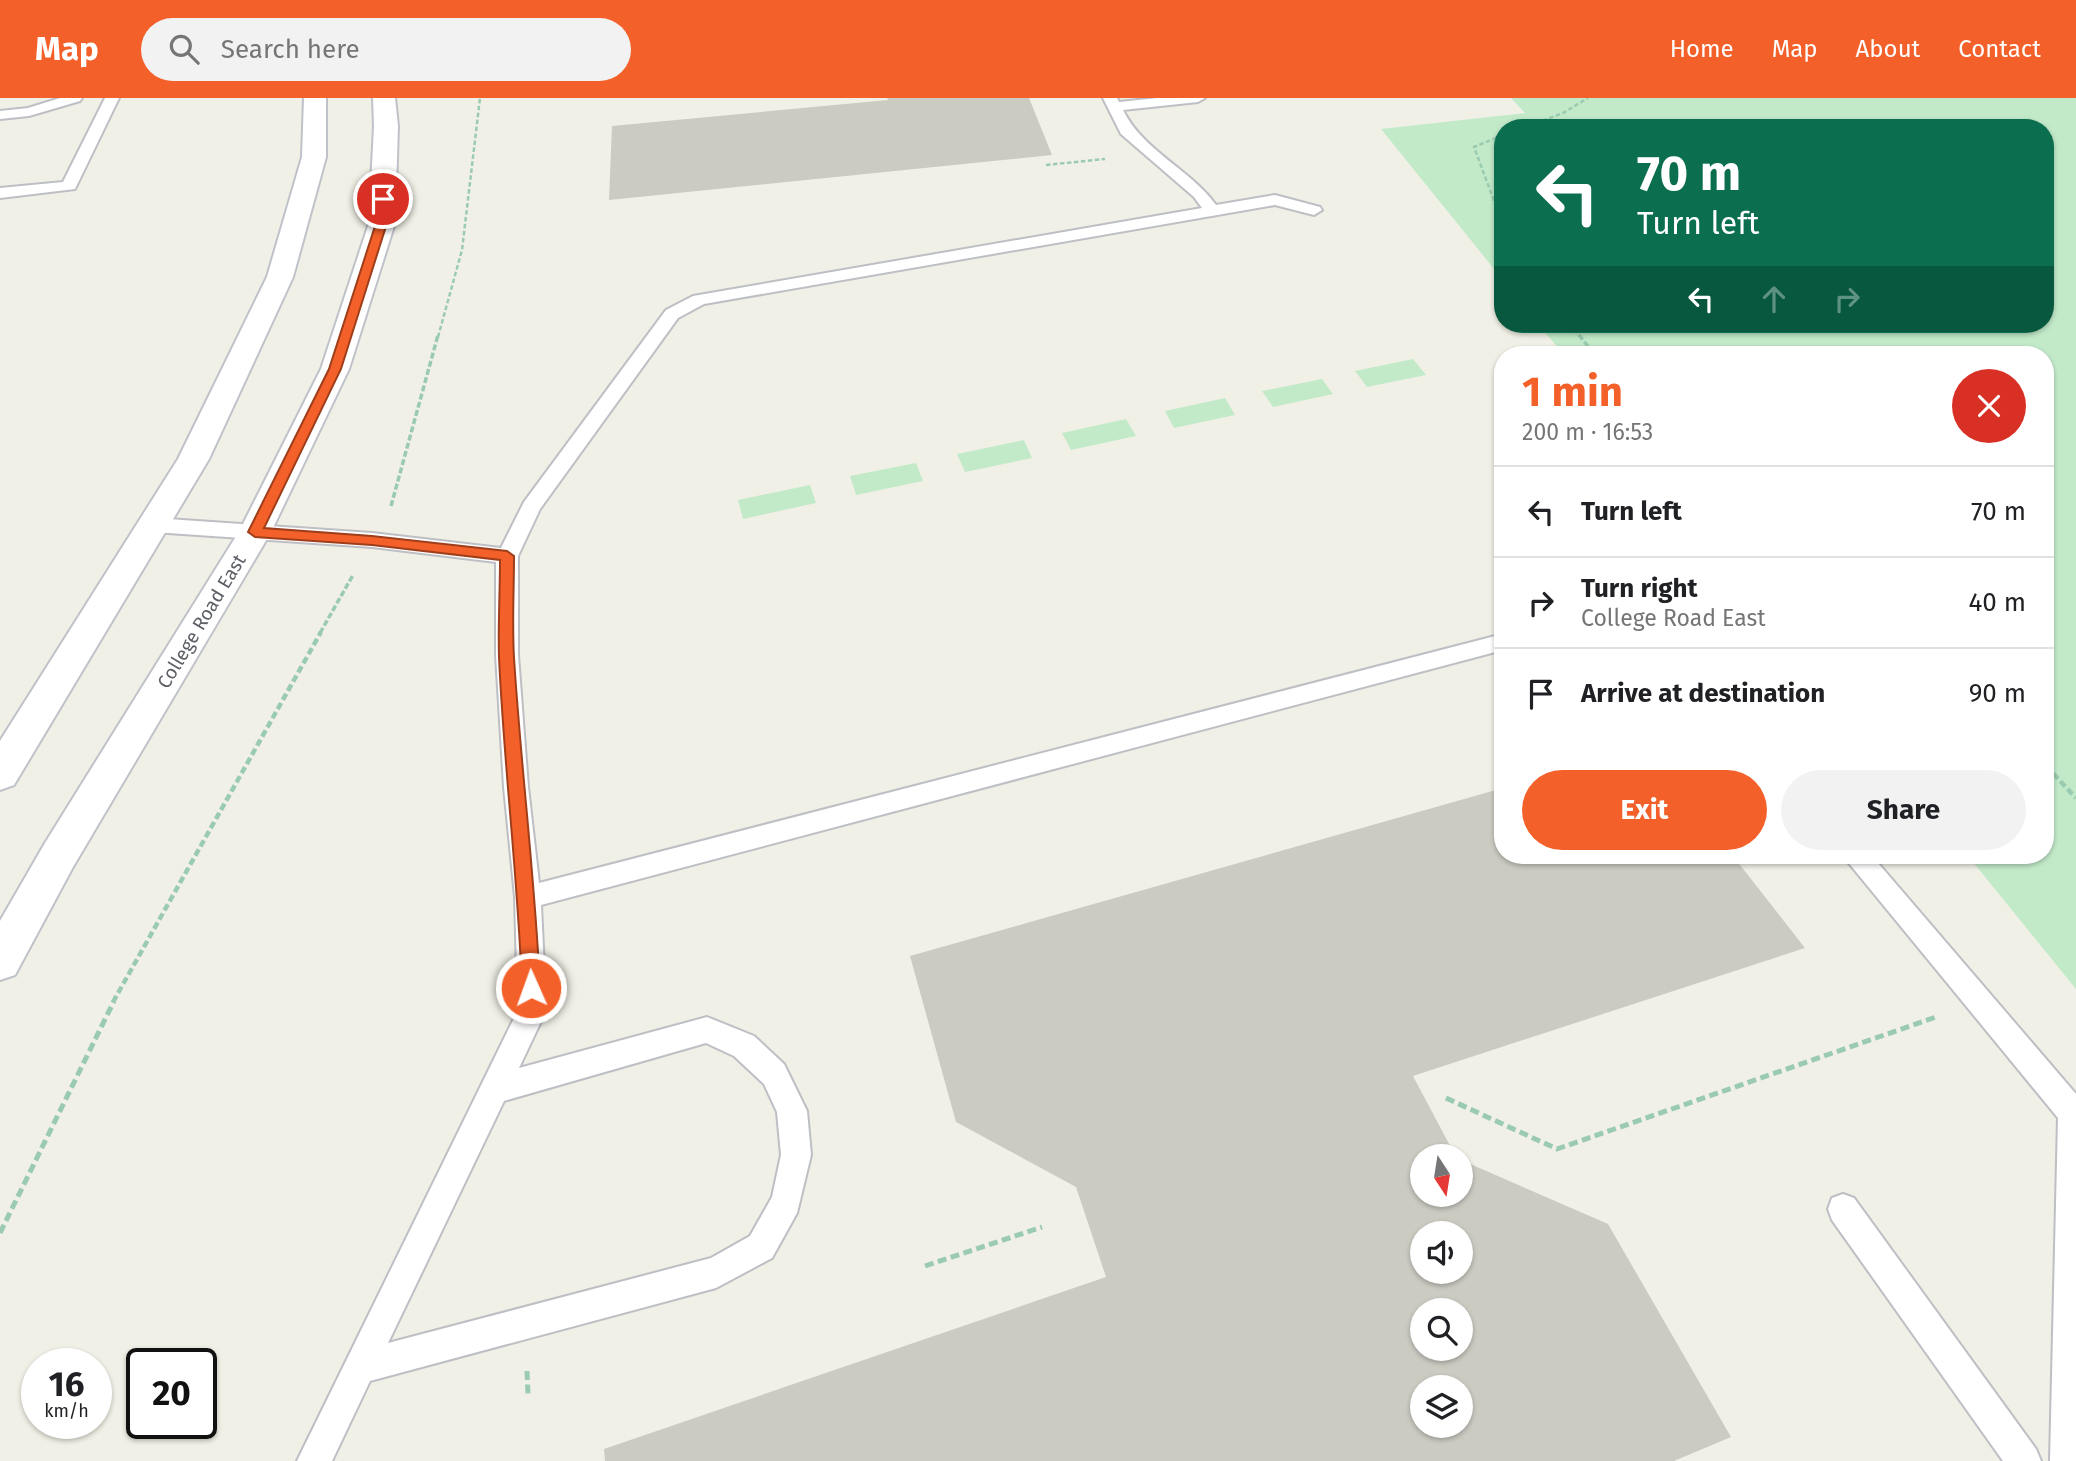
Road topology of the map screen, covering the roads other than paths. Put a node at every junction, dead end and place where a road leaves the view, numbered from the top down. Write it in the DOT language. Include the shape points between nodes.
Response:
graph roads {
  1 [pos="75,98"];
  2 [pos="113,98"];
  3 [pos="315,98"];
  4 [pos="384,98"];
  5 [pos="1198,98"];
  6 [pos="1112,102"];
  7 [pos="0,116"];
  8 [pos="0,193"];
  9 [pos="1314,210"];
  10 [pos="1212,211"];
  11 [pos="153,525"];
  12 [pos="255,532"];
  13 [pos="507,556"];
  14 [pos="1494,644"];
  15 [pos="0,774"];
  16 [pos="1863,864"];
  17 [pos="528,897"];
  18 [pos="0,961"];
  19 [pos="495,1089"];
  20 [pos="1843,1209"];
  21 [pos="360,1367"];
  22 [pos="314,1461"];
  23 [pos="2024,1461"];
  24 [pos="2067,1461"];
  1 -- 7 [label="lane"];
  2 -- 8 [label="lane" via="69,186"];
  3 -- 11 [label="street" via="314,157 280,277 193,459"];
  4 -- 12 [label="street, College Road East" via="382,223 335,369"];
  5 -- 6 [label="lane"];
  6 -- 10 [label="lane" via="1126,131 1200,194"];
  9 -- 10 [label="lane" via="1275,200"];
  10 -- 13 [label="lane" via="699,300 673,314 531,507"];
  11 -- 12 [label="lane"];
  11 -- 15 [label="street"];
  12 -- 13 [label="lane"];
  12 -- 18 [label="street, College Road East"];
  13 -- 17 [label="lane" via="507,654"];
  14 -- 17 [label="lane"];
  16 -- 24 [label="lane" via="2073,1113"];
  17 -- 19 [label="lane" via="532,1011"];
  19 -- 21 [label="lane"];
  19 -- 21 [label="lane" via="707,1030 744,1046 774,1074 792,1111 796,1155 786,1202 761,1247 716,1272"];
  20 -- 23 [label="lane"];
  21 -- 22 [label="lane"];
}
